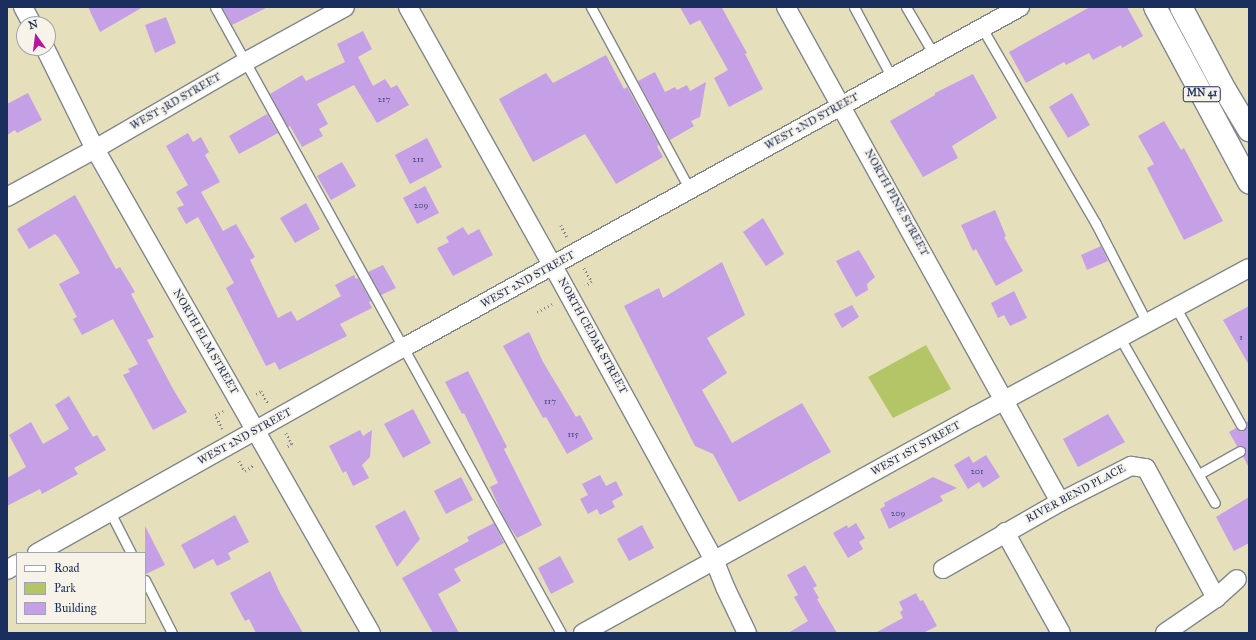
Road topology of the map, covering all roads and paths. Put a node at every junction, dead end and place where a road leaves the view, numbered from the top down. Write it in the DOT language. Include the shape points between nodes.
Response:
graph roads {
  1 [pos="23,7"];
  2 [pos="215,7"];
  3 [pos="345,7"];
  4 [pos="408,7"];
  5 [pos="591,7"];
  6 [pos="786,7"];
  7 [pos="854,7"];
  8 [pos="906,7"];
  9 [pos="1020,7"];
  10 [pos="1155,7"];
  11 [pos="1181,7"];
  12 [pos="28,16"];
  13 [pos="982,28"];
  14 [pos="934,55"];
  15 [pos="48,56"];
  16 [pos="245,62"];
  17 [pos="892,78"];
  18 [pos="842,106"];
  19 [pos="1249,130"];
  20 [pos="95,149"];
  21 [pos="1249,182"];
  22 [pos="690,190"];
  23 [pos="7,197"];
  24 [pos="553,266"];
  25 [pos="1249,268"];
  26 [pos="1176,308"];
  27 [pos="1147,323"];
  28 [pos="1120,338"];
  29 [pos="403,348"];
  30 [pos="261,391"];
  31 [pos="1005,400"];
  32 [pos="270,406"];
  33 [pos="226,410"];
  34 [pos="1241,426"];
  35 [pos="223,430"];
  36 [pos="256,431"];
  37 [pos="285,431"];
  38 [pos="292,444"];
  39 [pos="1240,451"];
  40 [pos="236,455"];
  41 [pos="257,464"];
  42 [pos="1199,474"];
  43 [pos="1060,502"];
  44 [pos="1216,503"];
  45 [pos="110,512"];
  46 [pos="1005,532"];
  47 [pos="39,552"];
  48 [pos="130,552"];
  49 [pos="715,562"];
  50 [pos="16,565"];
  51 [pos="943,569"];
  52 [pos="7,570"];
  53 [pos="1237,579"];
  54 [pos="146,582"];
  55 [pos="1216,598"];
  56 [pos="172,633"];
  57 [pos="371,633"];
  58 [pos="561,633"];
  59 [pos="583,633"];
  60 [pos="748,633"];
  61 [pos="1061,633"];
  62 [pos="1165,633"];
  1 -- 12 [label="street"];
  2 -- 16 [label="lane"];
  3 -- 16 [label="street, WEST 3RD STREET"];
  4 -- 24 [label="street, NORTH CEDAR STREET"];
  5 -- 22 [label="lane"];
  6 -- 18 [label="street, NORTH PINE STREET"];
  7 -- 17 [label="lane"];
  8 -- 14 [label="lane"];
  9 -- 13 [label="street, WEST 2ND STREET"];
  10 -- 21 [label="main road, MN 41"];
  11 -- 19 [label="main road, MN 41"];
  13 -- 14 [label="street, WEST 2ND STREET"];
  13 -- 27 [label="lane" via="1096,224"];
  14 -- 17 [label="street, WEST 2ND STREET"];
  15 -- 20 [label="street, NORTH ELM STREET"];
  16 -- 20 [label="street, WEST 3RD STREET"];
  16 -- 29 [label="lane"];
  17 -- 18 [label="street, WEST 2ND STREET"];
  18 -- 22 [label="street, WEST 2ND STREET"];
  18 -- 31 [label="street, NORTH PINE STREET"];
  20 -- 23 [label="street, WEST 3RD STREET"];
  20 -- 36 [label="street, NORTH ELM STREET"];
  22 -- 24 [label="street, WEST 2ND STREET"];
  24 -- 29 [label="street, WEST 2ND STREET"];
  24 -- 49 [label="street, NORTH CEDAR STREET"];
  25 -- 26 [label="street, WEST 1ST STREET"];
  26 -- 27 [label="street, WEST 1ST STREET"];
  26 -- 34 [label="lane"];
  27 -- 28 [label="street, WEST 1ST STREET"];
  28 -- 31 [label="street, WEST 1ST STREET"];
  28 -- 42 [label="lane"];
  29 -- 36 [label="street, WEST 2ND STREET"];
  29 -- 58 [label="lane"];
  30 -- 32 [label="path"];
  31 -- 43 [label="street, NORTH PINE STREET"];
  31 -- 49 [label="street, WEST 1ST STREET"];
  33 -- 35 [label="path" via="215,416"];
  36 -- 45 [label="street, WEST 2ND STREET"];
  36 -- 57 [label="street, NORTH ELM STREET"];
  37 -- 38 [label="path"];
  39 -- 42 [label="lane"];
  40 -- 41 [label="path" via="245,471"];
  42 -- 44 [label="lane"];
  43 -- 46 [label="street, RIVER BEND PLACE"];
  43 -- 55 [label="street, RIVER BEND PLACE" via="1131,466 1146,468"];
  45 -- 47 [label="street, WEST 2ND STREET"];
  45 -- 48 [label="lane"];
  46 -- 51 [label="street, RIVER BEND PLACE"];
  46 -- 61 [label="street"];
  49 -- 59 [label="street, WEST 1ST STREET"];
  49 -- 60 [label="street, NORTH CEDAR STREET"];
  50 -- 52 [label="street"];
  53 -- 55 [label="street"];
  54 -- 56 [label="lane"];
  55 -- 62 [label="street"];
}
